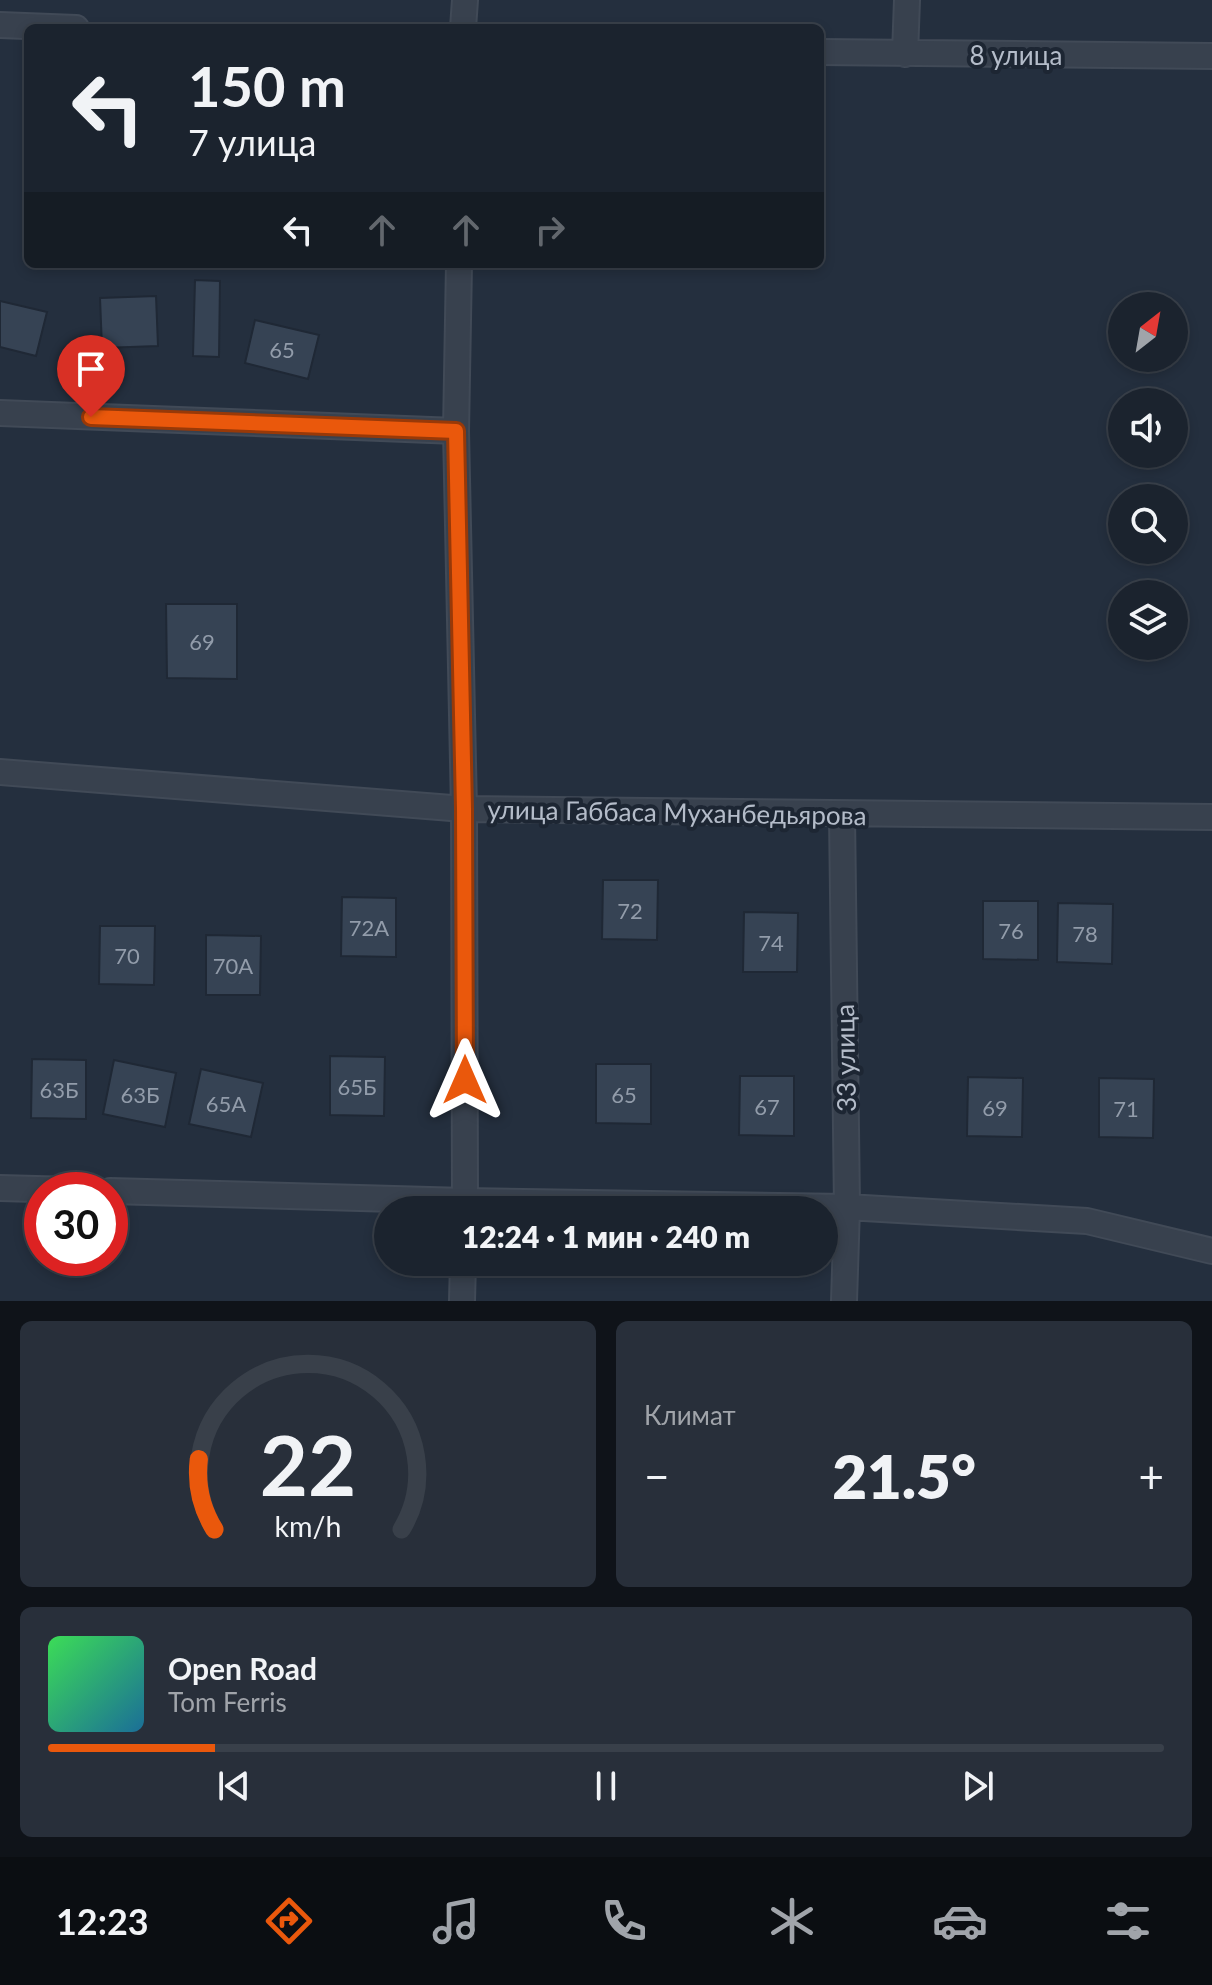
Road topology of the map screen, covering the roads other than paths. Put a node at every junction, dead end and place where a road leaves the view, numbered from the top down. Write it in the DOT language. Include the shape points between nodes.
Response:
graph roads {
  1 [pos="465,0"];
  2 [pos="907,0"];
  3 [pos="463,24"];
  4 [pos="0,25"];
  5 [pos="24,26"];
  6 [pos="824,52"];
  7 [pos="905,54"];
  8 [pos="1212,56"];
  9 [pos="459,268"];
  10 [pos="0,413"];
  11 [pos="456,431"];
  12 [pos="0,772"];
  13 [pos="464,809"];
  14 [pos="842,815"];
  15 [pos="1212,817"];
  16 [pos="0,1188"];
  17 [pos="24,1189"];
  18 [pos="128,1192"];
  19 [pos="465,1196"];
  20 [pos="374,1201"];
  21 [pos="838,1207"];
  22 [pos="847,1207"];
  23 [pos="1212,1251"];
  24 [pos="463,1276"];
  25 [pos="462,1301"];
  26 [pos="844,1301"];
  1 -- 3 [label="street"];
  2 -- 7 [label="street"];
  4 -- 5 [label="street"];
  6 -- 7 [label="street, 8 улица"];
  7 -- 8 [label="street, 8 улица"];
  9 -- 11 [label="street"];
  10 -- 11 [label="street"];
  11 -- 13 [label="street"];
  12 -- 13 [label="street, улица Габбаса Муханбедьярова"];
  13 -- 14 [label="street, улица Габбаса Муханбедьярова"];
  13 -- 19 [label="street"];
  14 -- 15 [label="street, улица Габбаса Муханбедьярова"];
  14 -- 22 [label="street, 33 улица"];
  16 -- 17 [label="street"];
  18 -- 20 [label="street"];
  21 -- 22 [label="street"];
  22 -- 23 [label="street" via="1087,1221"];
  22 -- 26 [label="street, 33 улица"];
  24 -- 25 [label="street"];
}
